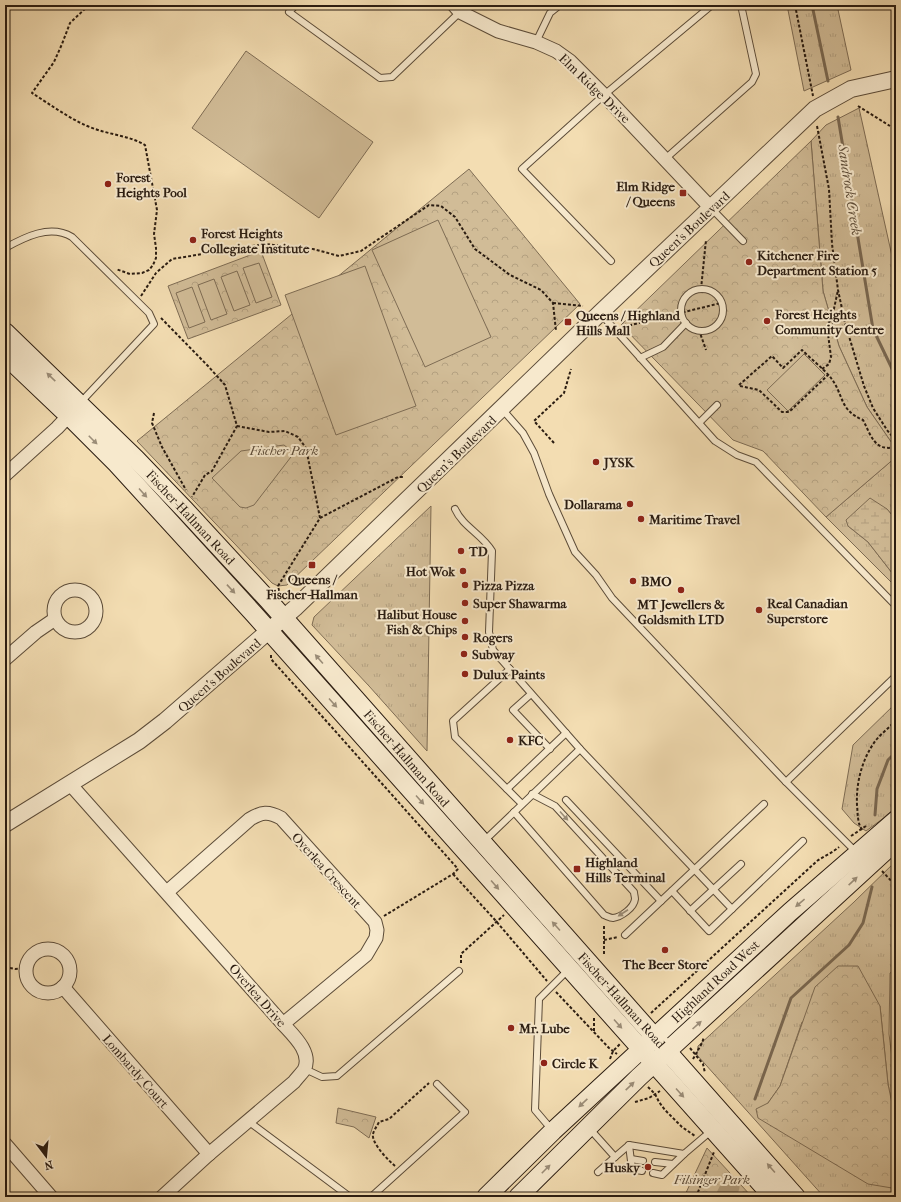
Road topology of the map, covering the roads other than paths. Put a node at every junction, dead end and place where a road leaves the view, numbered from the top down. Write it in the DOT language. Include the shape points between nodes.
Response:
graph roads {
  1 [pos="296,5"];
  2 [pos="560,5"];
  3 [pos="712,5"];
  4 [pos="741,5"];
  5 [pos="457,8"];
  6 [pos="536,42"];
  7 [pos="896,79"];
  8 [pos="604,95"];
  9 [pos="665,160"];
  10 [pos="711,208"];
  11 [pos="743,241"];
  12 [pos="5,248"];
  13 [pos="611,261"];
  14 [pos="600,313"];
  15 [pos="686,323"];
  16 [pos="5,332"];
  17 [pos="5,355"];
  18 [pos="640,358"];
  19 [pos="718,405"];
  20 [pos="502,409"];
  21 [pos="74,410"];
  22 [pos="699,424"];
  23 [pos="5,475"];
  24 [pos="455,509"];
  25 [pos="896,606"];
  26 [pos="284,618"];
  27 [pos="55,619"];
  28 [pos="269,632"];
  29 [pos="5,659"];
  30 [pos="510,669"];
  31 [pos="896,676"];
  32 [pos="531,694"];
  33 [pos="566,733"];
  34 [pos="550,749"];
  35 [pos="580,749"];
  36 [pos="786,782"];
  37 [pos="70,784"];
  38 [pos="507,789"];
  39 [pos="532,794"];
  40 [pos="566,800"];
  41 [pos="522,804"];
  42 [pos="764,804"];
  43 [pos="514,812"];
  44 [pos="896,820"];
  45 [pos="5,824"];
  46 [pos="802,841"];
  47 [pos="896,842"];
  48 [pos="482,843"];
  49 [pos="867,862"];
  50 [pos="740,864"];
  51 [pos="694,870"];
  52 [pos="714,890"];
  53 [pos="672,891"];
  54 [pos="167,892"];
  55 [pos="661,901"];
  56 [pos="732,909"];
  57 [pos="690,911"];
  58 [pos="625,935"];
  59 [pos="569,969"];
  60 [pos="459,971"];
  61 [pos="62,987"];
  62 [pos="283,1024"];
  63 [pos="655,1037"];
  64 [pos="641,1050"];
  65 [pos="668,1051"];
  66 [pos="654,1064"];
  67 [pos="305,1069"];
  68 [pos="437,1084"];
  69 [pos="248,1121"];
  70 [pos="588,1127"];
  71 [pos="713,1130"];
  72 [pos="553,1132"];
  73 [pos="629,1145"];
  74 [pos="6,1148"];
  75 [pos="209,1154"];
  76 [pos="684,1154"];
  77 [pos="615,1157"];
  78 [pos="631,1158"];
  79 [pos="643,1161"];
  80 [pos="655,1162"];
  81 [pos="673,1164"];
  82 [pos="642,1171"];
  83 [pos="598,1172"];
  84 [pos="653,1173"];
  85 [pos="51,1197"];
  86 [pos="162,1197"];
  87 [pos="350,1197"];
  88 [pos="372,1197"];
  89 [pos="486,1197"];
  90 [pos="518,1197"];
  91 [pos="773,1197"];
  92 [pos="796,1197"];
  1 -- 5 [label="lane" via="289,12 380,78 392,77"];
  2 -- 6 [label="lane" via="550,14"];
  3 -- 8 [label="lane"];
  4 -- 9 [label="lane" via="756,74 752,82"];
  5 -- 6 [label="street, Elm Ridge Drive" via="498,30"];
  6 -- 8 [label="street, Elm Ridge Drive" via="570,61"];
  7 -- 10 [label="street, Queen's Boulevard" via="851,89 815,109"];
  8 -- 9 [label="street, Elm Ridge Drive"];
  8 -- 13 [label="lane" via="522,169"];
  9 -- 10 [label="street, Elm Ridge Drive"];
  10 -- 11 [label="lane"];
  10 -- 14 [label="street, Queen's Boulevard"];
  12 -- 21 [label="lane" via="38,233 52,232 72,237 149,313 154,324"];
  14 -- 18 [label="lane"];
  14 -- 20 [label="street, Queen's Boulevard"];
  15 -- 15 [label="lane" via="681,313 683,300 694,290 709,290 715,294 722,309 719,322 710,328 699,330 691,328"];
  15 -- 18 [label="lane" via="663,347"];
  21 -- 16 [label="main road, Fischer-Hallman Road, one-way"];
  17 -- 21 [label="main road, Fischer-Hallman Road"];
  18 -- 22 [label="lane"];
  19 -- 22 [label="lane"];
  20 -- 26 [label="street, Queen's Boulevard"];
  20 -- 36 [label="lane" via="523,433 534,453 575,552 612,598"];
  21 -- 23 [label="street"];
  21 -- 26 [label="main road, Fischer-Hallman Road" via="136,459"];
  21 -- 28 [label="main road, Fischer-Hallman Road, one-way" via="117,464"];
  22 -- 25 [label="lane" via="715,441 737,455 756,462"];
  24 -- 30 [label="lane" via="459,518 492,551 489,632 491,647"];
  26 -- 28 [label="street, Queen's Boulevard"];
  48 -- 26 [label="main road, Fischer-Hallman Road, one-way"];
  27 -- 29 [label="street"];
  28 -- 37 [label="street, Queen's Boulevard" via="139,741"];
  28 -- 59 [label="main road, Fischer-Hallman Road, one-way"];
  30 -- 32 [label="lane"];
  30 -- 38 [label="lane" via="453,721 454,736"];
  31 -- 36 [label="lane"];
  32 -- 33 [label="lane"];
  32 -- 34 [label="lane" via="513,710"];
  33 -- 34 [label="lane"];
  33 -- 35 [label="lane"];
  34 -- 38 [label="lane"];
  35 -- 39 [label="lane"];
  35 -- 51 [label="lane"];
  36 -- 49 [label="lane"];
  37 -- 45 [label="street, Queen's Boulevard"];
  37 -- 54 [label="street, Overlea Drive"];
  38 -- 41 [label="lane"];
  39 -- 41 [label="lane"];
  39 -- 43 [label="lane, one-way" via="555,806 634,892 635,900 632,906 620,916 611,918 604,914"];
  40 -- 55 [label="lane"];
  41 -- 43 [label="lane"];
  42 -- 51 [label="lane"];
  43 -- 48 [label="lane"];
  44 -- 49 [label="main road, Highland Road West"];
  46 -- 56 [label="lane"];
  47 -- 49 [label="main road, Highland Road West"];
  63 -- 48 [label="main road, Fischer-Hallman Road, one-way"];
  49 -- 63 [label="main road, Highland Road West, one-way" via="790,912"];
  65 -- 49 [label="main road, Highland Road West, one-way"];
  50 -- 52 [label="lane"];
  51 -- 52 [label="lane"];
  51 -- 53 [label="lane"];
  52 -- 56 [label="lane"];
  52 -- 57 [label="lane"];
  53 -- 55 [label="lane"];
  53 -- 57 [label="lane"];
  54 -- 62 [label="street, Overlea Drive"];
  54 -- 62 [label="street, Overlea Crescent" via="250,819 265,813 273,813 281,818 375,922 376,938 366,955"];
  55 -- 58 [label="lane"];
  56 -- 57 [label="lane" via="709,931"];
  59 -- 64 [label="main road, Fischer-Hallman Road, one-way"];
  59 -- 72 [label="lane" via="539,999 535,1110"];
  60 -- 67 [label="lane" via="338,1076 322,1077"];
  61 -- 61 [label="street" via="70,974 67,961 62,955 49,949 34,954 26,968 26,976 34,988 48,993"];
  61 -- 75 [label="street, Lombardy Court"];
  62 -- 67 [label="street, Overlea Drive" via="302,1047 307,1059"];
  63 -- 64 [label="main road, Highland Road West"];
  63 -- 65 [label="main road, Fischer-Hallman Road"];
  64 -- 66 [label="main road, Fischer-Hallman Road"];
  64 -- 72 [label="main road, Highland Road West, one-way"];
  65 -- 66 [label="main road, Highland Road West"];
  92 -- 65 [label="main road, Fischer-Hallman Road, one-way"];
  70 -- 66 [label="main road, Highland Road West, one-way"];
  66 -- 71 [label="main road, Fischer-Hallman Road, one-way"];
  67 -- 69 [label="street" via="294,1082"];
  68 -- 88 [label="lane" via="465,1112"];
  69 -- 75 [label="street"];
  69 -- 87 [label="lane"];
  70 -- 77 [label="lane"];
  90 -- 70 [label="main road, Highland Road West, one-way"];
  71 -- 76 [label="lane"];
  71 -- 91 [label="main road, Fischer-Hallman Road"];
  72 -- 89 [label="main road, Highland Road West"];
  73 -- 76 [label="lane"];
  73 -- 77 [label="lane"];
  73 -- 78 [label="lane"];
  74 -- 85 [label="street"];
  75 -- 86 [label="street"];
  76 -- 81 [label="lane"];
  77 -- 83 [label="lane"];
  78 -- 79 [label="lane"];
  78 -- 82 [label="lane" via="632,1169"];
  80 -- 81 [label="lane"];
  81 -- 84 [label="lane" via="662,1175"];
}
